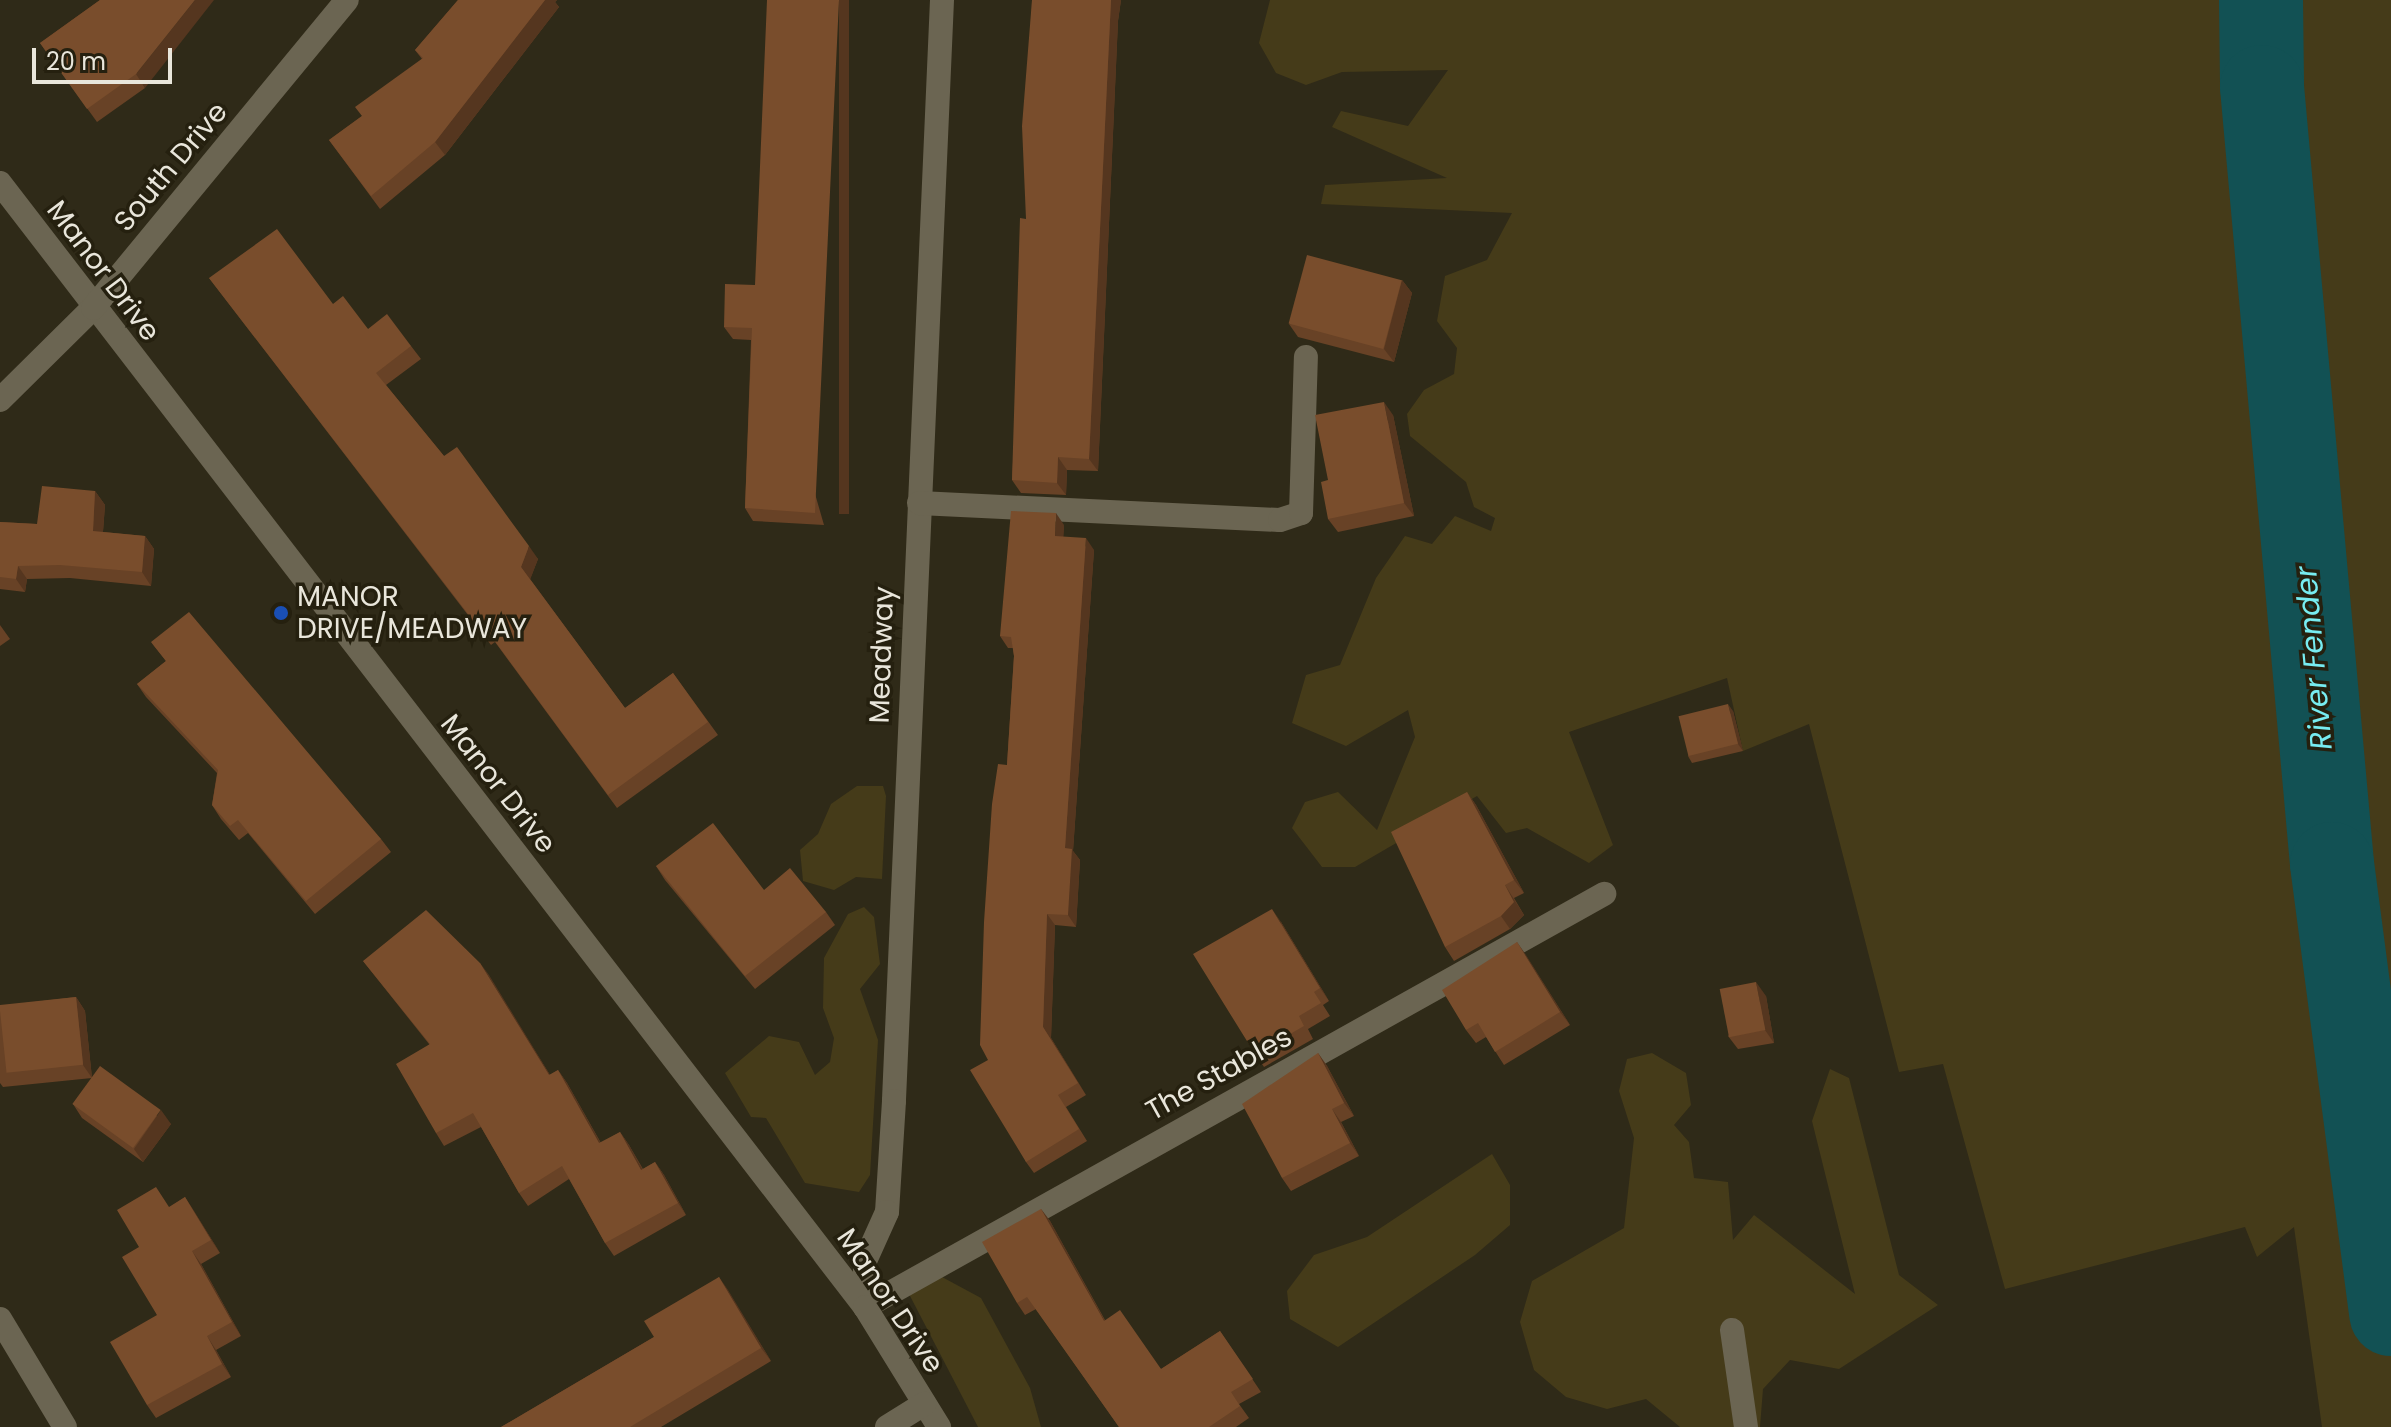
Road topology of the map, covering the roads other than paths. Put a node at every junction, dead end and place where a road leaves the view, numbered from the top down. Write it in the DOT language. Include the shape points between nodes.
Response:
graph roads {
  1 [pos="347,0"];
  2 [pos="942,0"];
  3 [pos="0,183"];
  4 [pos="93,308"];
  5 [pos="1306,357"];
  6 [pos="0,400"];
  7 [pos="919,503"];
  8 [pos="1604,894"];
  9 [pos="865,1307"];
  10 [pos="0,1319"];
  11 [pos="1732,1330"];
  12 [pos="924,1404"];
  13 [pos="65,1427"];
  14 [pos="887,1427"];
  15 [pos="939,1427"];
  16 [pos="1746,1427"];
  1 -- 4 [label="street, South Drive"];
  2 -- 7 [label="street, Meadway"];
  3 -- 4 [label="street, Manor Drive"];
  4 -- 6 [label="street, South Drive"];
  4 -- 9 [label="street, Manor Drive"];
  5 -- 7 [label="street" via="1301,513 1280,520"];
  7 -- 9 [label="street, Meadway" via="887,1212 865,1261"];
  8 -- 9 [label="street, The Stables"];
  9 -- 12 [label="street, Manor Drive"];
  10 -- 13 [label="street"];
  11 -- 16 [label="street"];
  12 -- 14 [label="street"];
  12 -- 15 [label="street, Manor Drive"];
}
